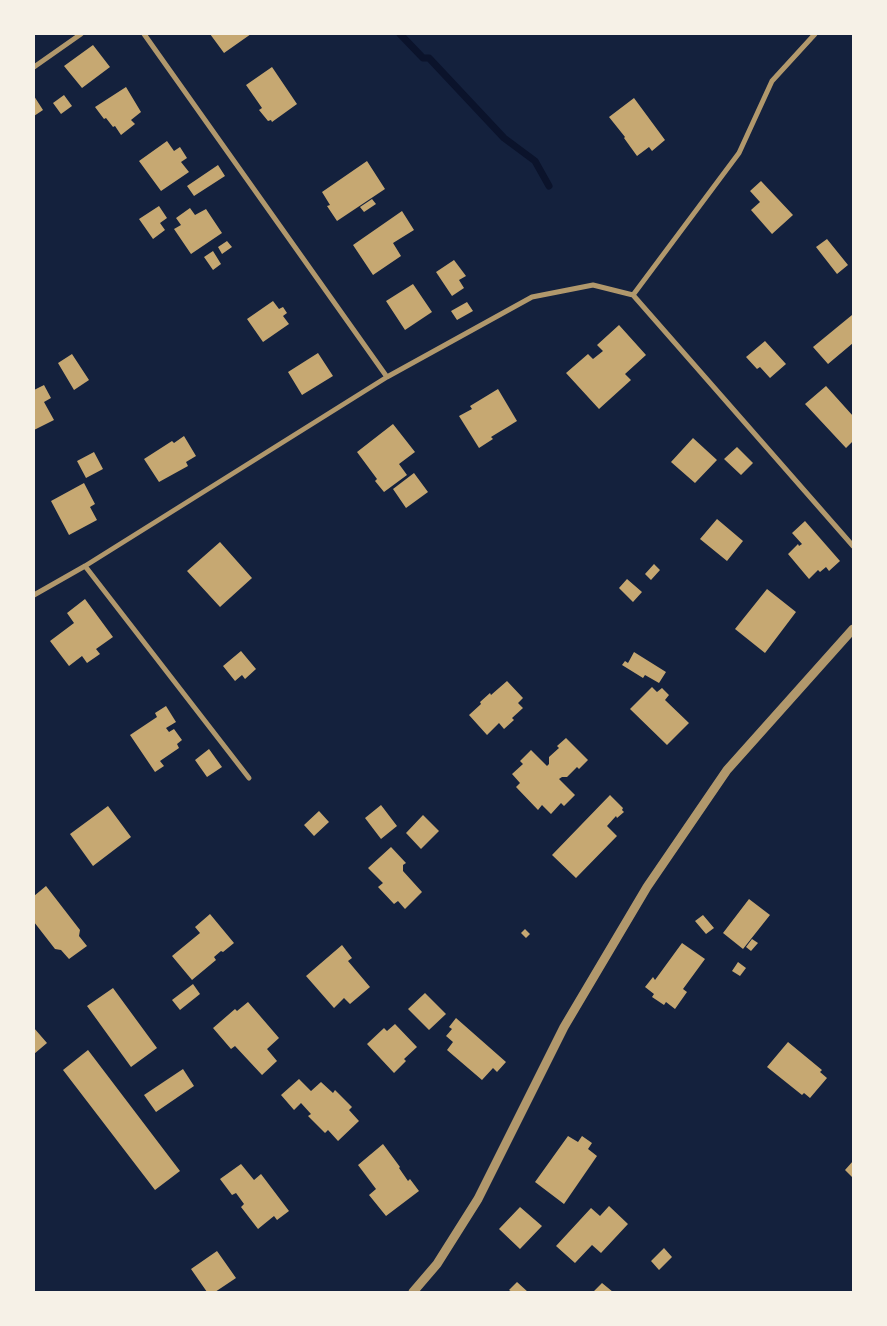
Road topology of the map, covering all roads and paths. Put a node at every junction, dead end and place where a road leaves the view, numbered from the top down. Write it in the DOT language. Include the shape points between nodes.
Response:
graph roads {
  1 [pos="81,34"];
  2 [pos="144,34"];
  3 [pos="815,34"];
  4 [pos="34,67"];
  5 [pos="633,295"];
  6 [pos="387,377"];
  7 [pos="853,546"];
  8 [pos="85,566"];
  9 [pos="34,595"];
  10 [pos="853,629"];
  11 [pos="248,778"];
  12 [pos="413,1292"];
  1 -- 4 [label="street"];
  2 -- 6 [label="street"];
  3 -- 5 [label="street" via="772,81 739,153"];
  5 -- 6 [label="street" via="593,285 532,298"];
  5 -- 7 [label="street"];
  6 -- 8 [label="street"];
  8 -- 9 [label="street"];
  8 -- 11 [label="street"];
  10 -- 12 [label="street" via="727,770 647,887 564,1027 478,1198 437,1264"];
}
